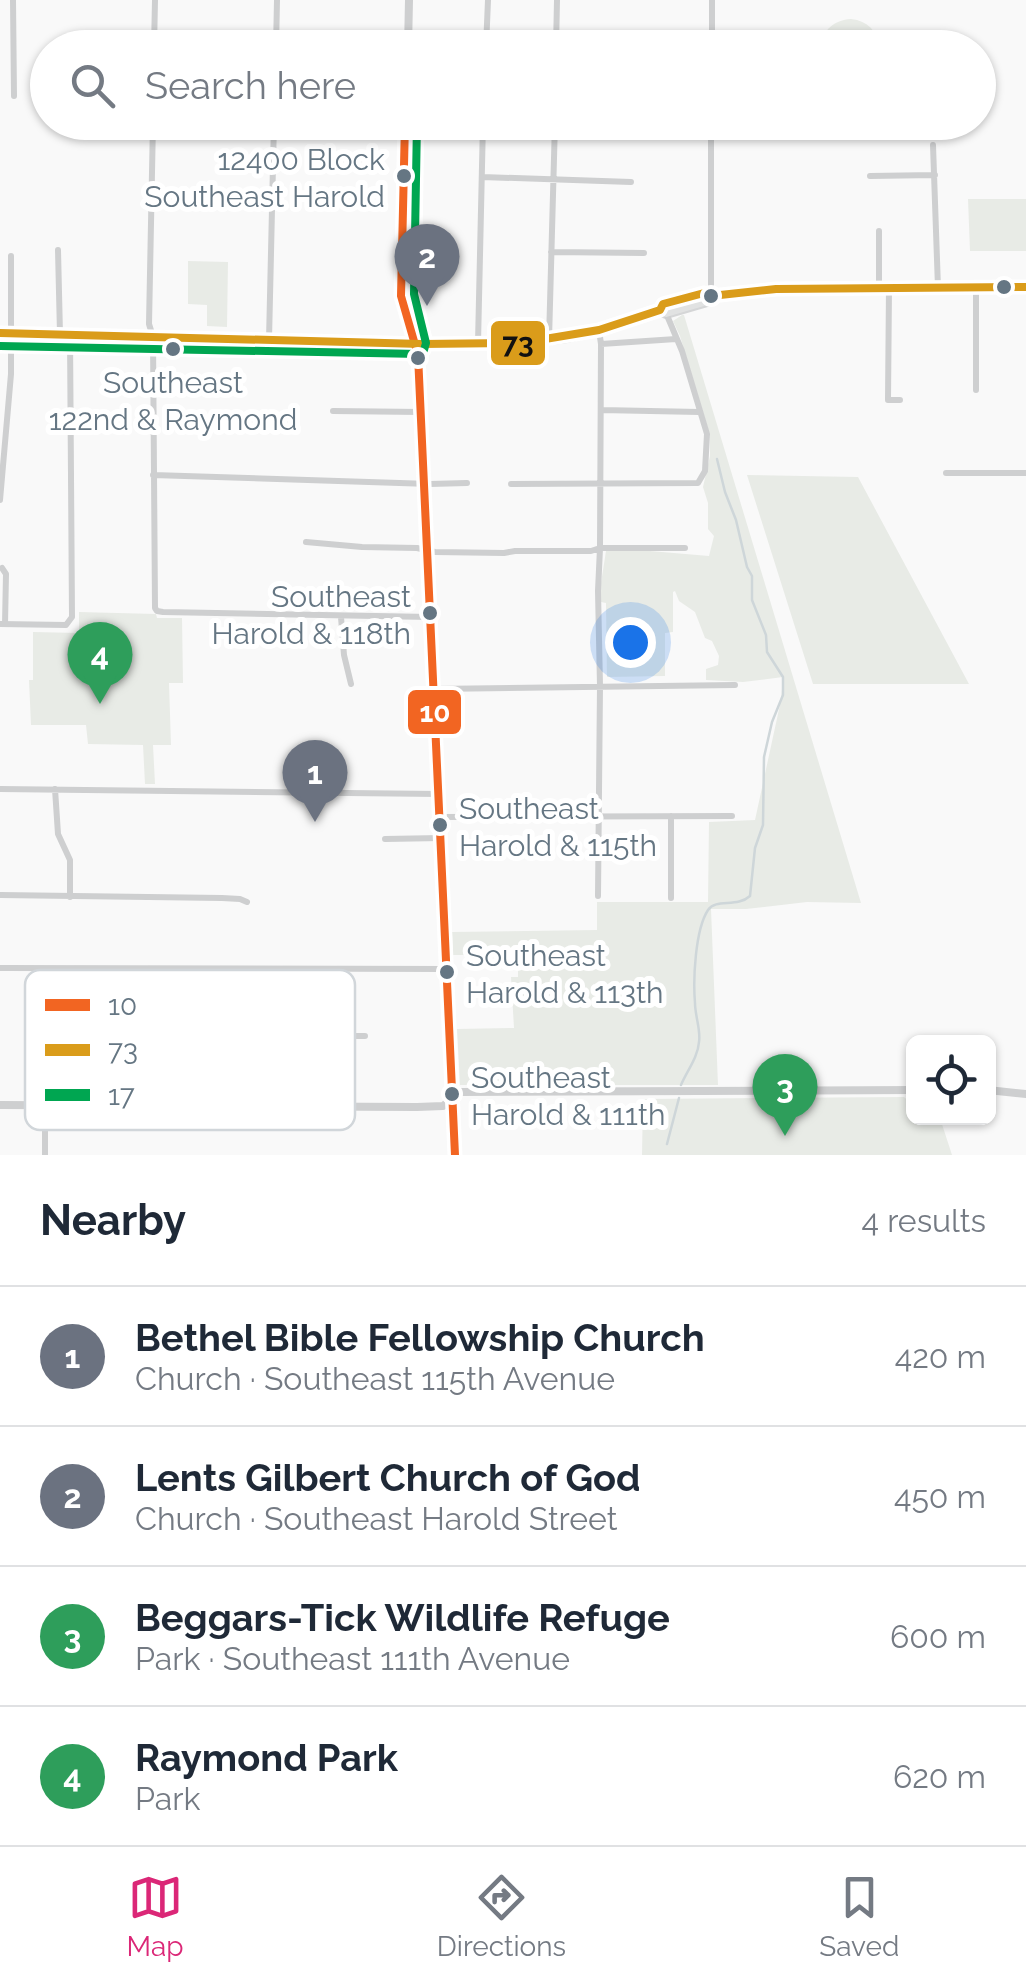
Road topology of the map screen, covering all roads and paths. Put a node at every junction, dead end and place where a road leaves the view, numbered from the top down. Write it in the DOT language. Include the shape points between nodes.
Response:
graph roads {
  1 [pos="13,0"];
  2 [pos="155,0"];
  3 [pos="277,0"];
  4 [pos="409,0"];
  5 [pos="488,0"];
  6 [pos="558,0"];
  7 [pos="712,0"];
  8 [pos="154,30"];
  9 [pos="276,30"];
  10 [pos="408,30"];
  11 [pos="487,30"];
  12 [pos="557,30"];
  13 [pos="712,30"];
  14 [pos="14,96"];
  15 [pos="153,140"];
  16 [pos="274,140"];
  17 [pos="405,140"];
  18 [pos="483,140"];
  19 [pos="554,140"];
  20 [pos="712,140"];
  21 [pos="933,145"];
  22 [pos="934,175"];
  23 [pos="870,176"];
  24 [pos="482,177"];
  25 [pos="553,178"];
  26 [pos="631,182"];
  27 [pos="879,231"];
  28 [pos="58,250"];
  29 [pos="551,252"];
  30 [pos="644,253"];
  31 [pos="10,256"];
  32 [pos="976,287"];
  33 [pos="1026,287"];
  34 [pos="884,288"];
  35 [pos="938,288"];
  36 [pos="711,296"];
  37 [pos="663,311"];
  38 [pos="599,330"];
  39 [pos="0,332"];
  40 [pos="11,333"];
  41 [pos="65,334"];
  42 [pos="153,336"];
  43 [pos="676,339"];
  44 [pos="268,340"];
  45 [pos="549,340"];
  46 [pos="414,344"];
  47 [pos="478,344"];
  48 [pos="601,344"];
  49 [pos="0,360"];
  50 [pos="11,360"];
  51 [pos="976,390"];
  52 [pos="900,400"];
  53 [pos="333,410"];
  54 [pos="601,410"];
  55 [pos="421,412"];
  56 [pos="699,412"];
  57 [pos="1,471"];
  58 [pos="946,473"];
  59 [pos="1026,473"];
  60 [pos="154,475"];
  61 [pos="424,482"];
  62 [pos="601,482"];
  63 [pos="466,483"];
  64 [pos="511,484"];
  65 [pos="0,500"];
  66 [pos="306,542"];
  67 [pos="600,548"];
  68 [pos="685,548"];
  69 [pos="427,550"];
  70 [pos="2,568"];
  71 [pos="341,616"];
  72 [pos="430,617"];
  73 [pos="2,624"];
  74 [pos="351,684"];
  75 [pos="735,685"];
  76 [pos="600,686"];
  77 [pos="434,688"];
  78 [pos="0,789"];
  79 [pos="55,790"];
  80 [pos="438,794"];
  81 [pos="671,816"];
  82 [pos="732,816"];
  83 [pos="440,817"];
  84 [pos="600,817"];
  85 [pos="440,838"];
  86 [pos="385,839"];
  87 [pos="0,896"];
  88 [pos="598,896"];
  89 [pos="70,897"];
  90 [pos="671,898"];
  91 [pos="247,902"];
  92 [pos="0,968"];
  93 [pos="447,968"];
  94 [pos="338,970"];
  95 [pos="355,1036"];
  96 [pos="365,1036"];
  97 [pos="906,1090"];
  98 [pos="996,1091"];
  99 [pos="1026,1094"];
  100 [pos="452,1099"];
  101 [pos="355,1106"];
  102 [pos="44,1130"];
  103 [pos="44,1155"];
  104 [pos="455,1155"];
  1 -- 14 [label="street"];
  2 -- 8 [label="street"];
  3 -- 9 [label="street"];
  4 -- 10 [label="street"];
  5 -- 11 [label="street"];
  6 -- 12 [label="street"];
  7 -- 13 [label="street"];
  15 -- 42 [label="street"];
  16 -- 44 [label="street"];
  17 -- 46 [label="street" via="401,290"];
  18 -- 24 [label="street"];
  19 -- 25 [label="street"];
  20 -- 36 [label="street"];
  21 -- 22 [label="street"];
  22 -- 23 [label="street"];
  22 -- 35 [label="street"];
  24 -- 25 [label="street"];
  24 -- 47 [label="street"];
  25 -- 26 [label="street"];
  25 -- 29 [label="street"];
  27 -- 34 [label="street"];
  28 -- 41 [label="street"];
  29 -- 30 [label="street"];
  29 -- 45 [label="street"];
  31 -- 40 [label="street"];
  32 -- 33 [label="main road"];
  32 -- 35 [label="main road"];
  32 -- 51 [label="street"];
  34 -- 35 [label="main road"];
  34 -- 36 [label="main road"];
  34 -- 52 [label="street" via="888,400"];
  36 -- 37 [label="main road" via="681,298 662,304"];
  37 -- 38 [label="main road"];
  37 -- 43 [label="street"];
  38 -- 45 [label="main road"];
  38 -- 48 [label="street"];
  39 -- 40 [label="main road"];
  40 -- 41 [label="main road"];
  40 -- 50 [label="street"];
  41 -- 42 [label="main road"];
  41 -- 73 [label="street" via="71,621"];
  42 -- 44 [label="main road"];
  42 -- 60 [label="street"];
  43 -- 48 [label="street"];
  43 -- 56 [label="street"];
  44 -- 46 [label="main road"];
  45 -- 47 [label="main road"];
  46 -- 47 [label="main road"];
  46 -- 55 [label="street"];
  48 -- 54 [label="street"];
  49 -- 50 [label="street"];
  50 -- 57 [label="street"];
  53 -- 55 [label="street"];
  54 -- 56 [label="street"];
  54 -- 62 [label="street"];
  55 -- 61 [label="street"];
  56 -- 62 [label="street" via="707,434 698,484"];
  57 -- 65 [label="street"];
  58 -- 59 [label="street"];
  60 -- 61 [label="street"];
  60 -- 71 [label="street" via="157,611"];
  61 -- 63 [label="street"];
  61 -- 69 [label="street"];
  62 -- 64 [label="street"];
  62 -- 67 [label="street"];
  66 -- 69 [label="street"];
  67 -- 68 [label="street"];
  67 -- 69 [label="street"];
  67 -- 76 [label="street"];
  69 -- 72 [label="street"];
  70 -- 73 [label="street"];
  71 -- 72 [label="street"];
  71 -- 74 [label="street"];
  72 -- 77 [label="street"];
  75 -- 76 [label="street"];
  76 -- 77 [label="street"];
  76 -- 84 [label="street"];
  77 -- 80 [label="street"];
  78 -- 79 [label="street"];
  79 -- 80 [label="street"];
  79 -- 89 [label="street" via="58,834 70,860"];
  80 -- 83 [label="street"];
  81 -- 82 [label="street"];
  81 -- 84 [label="street"];
  81 -- 90 [label="street"];
  83 -- 84 [label="street"];
  83 -- 85 [label="street"];
  84 -- 88 [label="street"];
  85 -- 86 [label="street"];
  85 -- 93 [label="street"];
  87 -- 89 [label="street"];
  89 -- 91 [label="street"];
  92 -- 94 [label="street"];
  93 -- 94 [label="street"];
  93 -- 100 [label="street"];
  95 -- 96 [label="street"];
  97 -- 100 [label="street" via="460,1092"];
  98 -- 99 [label="street"];
  100 -- 101 [label="street" via="443,1106"];
  100 -- 104 [label="street"];
  102 -- 103 [label="street"];
}
